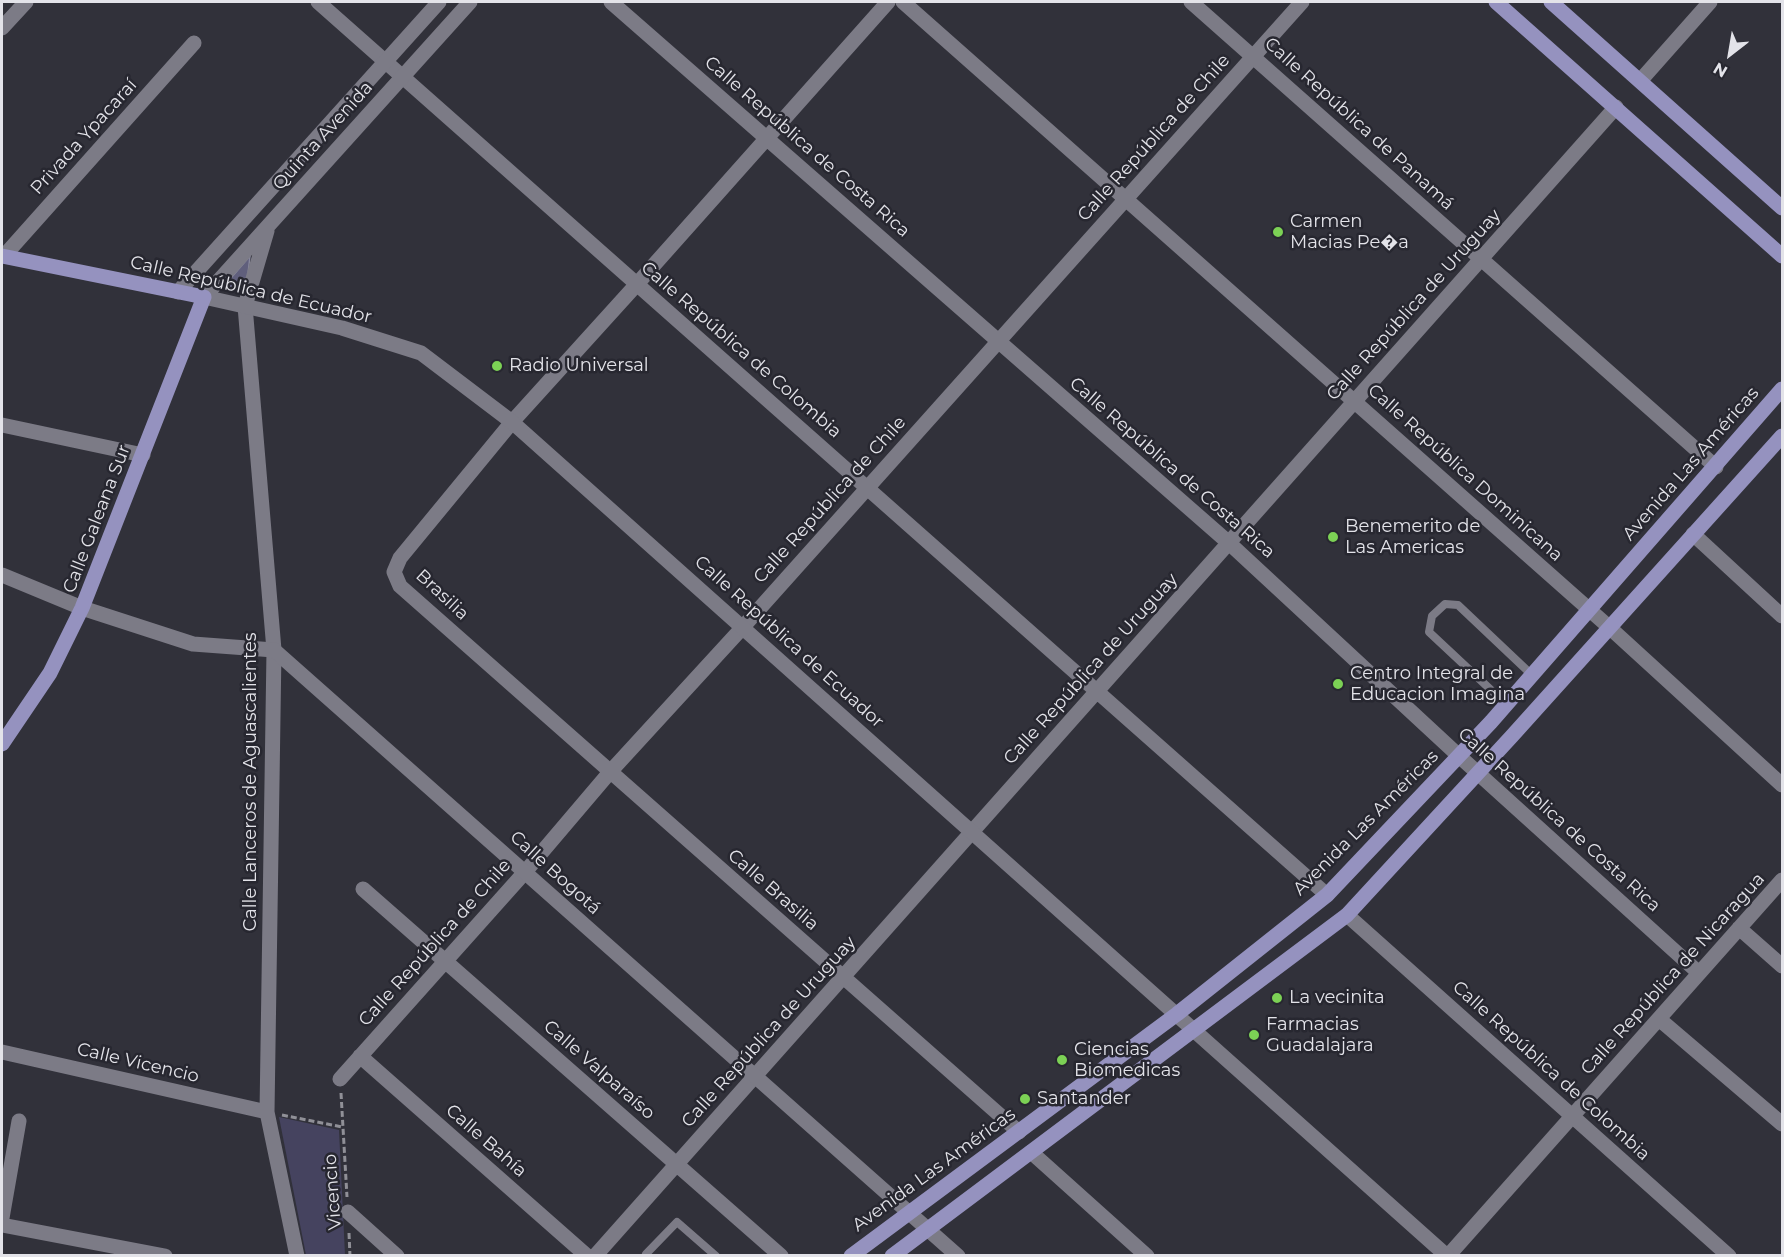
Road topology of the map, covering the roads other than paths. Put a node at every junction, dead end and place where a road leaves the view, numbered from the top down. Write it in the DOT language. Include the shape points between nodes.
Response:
graph roads {
  1 [pos="26,2"];
  2 [pos="318,2"];
  3 [pos="440,2"];
  4 [pos="470,2"];
  5 [pos="611,2"];
  6 [pos="888,2"];
  7 [pos="903,2"];
  8 [pos="1191,2"];
  9 [pos="1302,2"];
  10 [pos="1496,2"];
  11 [pos="1551,2"];
  12 [pos="1710,2"];
  13 [pos="2,28"];
  14 [pos="194,43"];
  15 [pos="1253,57"];
  16 [pos="386,61"];
  17 [pos="403,76"];
  18 [pos="1640,81"];
  19 [pos="1616,107"];
  20 [pos="767,138"];
  21 [pos="1126,199"];
  22 [pos="1782,208"];
  23 [pos="268,226"];
  24 [pos="3,256"];
  25 [pos="1782,256"];
  26 [pos="1482,259"];
  27 [pos="637,284"];
  28 [pos="178,292"];
  29 [pos="204,297"];
  30 [pos="245,306"];
  31 [pos="999,341"];
  32 [pos="1782,389"];
  33 [pos="1355,402"];
  34 [pos="512,422"];
  35 [pos="2,424"];
  36 [pos="1782,439"];
  37 [pos="142,455"];
  38 [pos="1716,466"];
  39 [pos="867,488"];
  40 [pos="1693,534"];
  41 [pos="1229,543"];
  42 [pos="2,575"];
  43 [pos="82,608"];
  44 [pos="1590,610"];
  45 [pos="1782,616"];
  46 [pos="743,627"];
  47 [pos="1609,627"];
  48 [pos="274,650"];
  49 [pos="1532,675"];
  50 [pos="1097,692"];
  51 [pos="1506,704"];
  52 [pos="2,744"];
  53 [pos="1459,756"];
  54 [pos="610,772"];
  55 [pos="1477,772"];
  56 [pos="1782,785"];
  57 [pos="973,832"];
  58 [pos="525,872"];
  59 [pos="1782,880"];
  60 [pos="363,889"];
  61 [pos="1327,895"];
  62 [pos="1347,915"];
  63 [pos="1739,928"];
  64 [pos="445,962"];
  65 [pos="1782,966"];
  66 [pos="1699,973"];
  67 [pos="843,978"];
  68 [pos="1177,1014"];
  69 [pos="1659,1019"];
  70 [pos="1194,1029"];
  71 [pos="2,1052"];
  72 [pos="360,1056"];
  73 [pos="756,1076"];
  74 [pos="340,1079"];
  75 [pos="267,1112"];
  76 [pos="1572,1116"];
  77 [pos="19,1121"];
  78 [pos="1782,1124"];
  79 [pos="1019,1132"];
  80 [pos="1031,1152"];
  81 [pos="678,1164"];
  82 [pos="348,1212"];
  83 [pos="909,1212"];
  84 [pos="2,1218"];
  85 [pos="2,1225"];
  86 [pos="928,1228"];
  87 [pos="92,1250"];
  88 [pos="165,1256"];
  89 [pos="297,1256"];
  90 [pos="396,1256"];
  91 [pos="587,1256"];
  92 [pos="595,1256"];
  93 [pos="648,1256"];
  94 [pos="716,1256"];
  95 [pos="781,1256"];
  96 [pos="851,1256"];
  97 [pos="892,1256"];
  98 [pos="958,1256"];
  99 [pos="1147,1256"];
  100 [pos="1448,1256"];
  101 [pos="1729,1256"];
  1 -- 13 [label="street"];
  2 -- 16 [label="street, Calle República de Colombia"];
  3 -- 16 [label="street, Quinta Avenida"];
  4 -- 17 [label="street, Quinta Avenida"];
  5 -- 20 [label="street, Calle República de Costa Rica"];
  6 -- 20 [label="street, Brasilia"];
  7 -- 21 [label="street, Calle República Dominicana"];
  8 -- 15 [label="street, Calle República de Panamá"];
  9 -- 15 [label="street, Calle República de Chile"];
  10 -- 19 [label="main road"];
  11 -- 18 [label="main road"];
  12 -- 18 [label="street"];
  14 -- 24 [label="street, Privada Ypacaraí"];
  15 -- 21 [label="street, Calle República de Chile"];
  15 -- 26 [label="street, Calle República de Panamá"];
  16 -- 17 [label="street, Calle República de Colombia"];
  16 -- 28 [label="street, Quinta Avenida"];
  17 -- 23 [label="street, Quinta Avenida"];
  17 -- 27 [label="street, Calle República de Colombia"];
  18 -- 22 [label="main road"];
  19 -- 25 [label="main road"];
  19 -- 26 [label="street, Calle República de Uruguay"];
  20 -- 27 [label="street, Brasilia"];
  20 -- 31 [label="street, Calle República de Costa Rica"];
  21 -- 31 [label="street, Calle República de Chile"];
  21 -- 33 [label="street, Calle República Dominicana"];
  23 -- 29 [label="street, Quinta Avenida"];
  23 -- 30 [label="street"];
  24 -- 28 [label="main road, Calle República de Ecuador"];
  26 -- 33 [label="street, Calle República de Uruguay"];
  26 -- 38 [label="street, Calle República de Panamá"];
  27 -- 34 [label="street, Brasilia"];
  27 -- 39 [label="street, Calle República de Colombia"];
  28 -- 29 [label="main road, Calle República de Ecuador"];
  29 -- 30 [label="street, Calle República de Ecuador"];
  29 -- 37 [label="main road, Calle Galeana Sur"];
  30 -- 34 [label="street, Calle República de Ecuador" via="342,327 421,353"];
  30 -- 48 [label="street, Calle Lanceros de Aguascalientes"];
  31 -- 39 [label="street, Calle República de Chile"];
  31 -- 41 [label="street, Calle República de Costa Rica"];
  32 -- 38 [label="main road, Avenida Las Américas"];
  33 -- 41 [label="street, Calle República de Uruguay"];
  33 -- 44 [label="street, Calle República Dominicana"];
  34 -- 46 [label="street, Calle República de Ecuador"];
  34 -- 54 [label="street, Brasilia" via="399,558 394,573 400,586"];
  35 -- 37 [label="street"];
  36 -- 40 [label="main road"];
  37 -- 43 [label="main road, Calle Galeana Sur"];
  38 -- 44 [label="main road, Avenida Las Américas"];
  39 -- 46 [label="street, Calle República de Chile"];
  39 -- 50 [label="street, Calle República de Colombia"];
  40 -- 45 [label="street"];
  40 -- 47 [label="main road"];
  41 -- 50 [label="street, Calle República de Uruguay"];
  41 -- 53 [label="street, Calle República de Costa Rica"];
  42 -- 43 [label="street"];
  43 -- 48 [label="street" via="193,644"];
  43 -- 52 [label="main road, Calle Galeana Sur" via="50,673"];
  44 -- 47 [label="street, Calle República Dominicana"];
  44 -- 49 [label="main road, Avenida Las Américas"];
  46 -- 54 [label="street, Calle República de Chile"];
  46 -- 57 [label="street, Calle República de Ecuador"];
  47 -- 55 [label="main road"];
  47 -- 56 [label="street, Calle República Dominicana"];
  48 -- 58 [label="street, Calle Bogotá"];
  48 -- 75 [label="street, Calle Lanceros de Aguascalientes"];
  49 -- 51 [label="main road, Avenida Las Américas"];
  49 -- 51 [label="lane" via="1458,605 1445,604 1432,616 1429,632"];
  50 -- 57 [label="street, Calle República de Uruguay"];
  50 -- 61 [label="street, Calle República de Colombia"];
  51 -- 53 [label="main road, Avenida Las Américas"];
  53 -- 55 [label="street, Calle República de Costa Rica"];
  53 -- 61 [label="main road, Avenida Las Américas"];
  54 -- 58 [label="street, Calle República de Chile"];
  54 -- 67 [label="street, Calle Brasilia"];
  55 -- 62 [label="main road"];
  55 -- 66 [label="street, Calle República de Costa Rica"];
  57 -- 67 [label="street, Calle República de Uruguay"];
  57 -- 68 [label="street, Calle República de Ecuador"];
  58 -- 64 [label="street, Calle República de Chile"];
  58 -- 73 [label="street, Calle Bogotá"];
  59 -- 63 [label="street, Calle República de Nicaragua"];
  60 -- 64 [label="street, Calle Valparaíso"];
  61 -- 68 [label="main road, Avenida Las Américas"];
  62 -- 70 [label="main road"];
  62 -- 76 [label="street, Calle República de Colombia"];
  63 -- 65 [label="street"];
  63 -- 66 [label="street, Calle República de Nicaragua"];
  64 -- 72 [label="street, Calle República de Chile"];
  64 -- 81 [label="street, Calle Valparaíso"];
  66 -- 69 [label="street, Calle República de Nicaragua"];
  67 -- 73 [label="street, Calle República de Uruguay"];
  67 -- 79 [label="street, Calle Brasilia"];
  68 -- 70 [label="street, Calle República de Ecuador"];
  68 -- 79 [label="main road, Avenida Las Américas"];
  69 -- 76 [label="street, Calle República de Nicaragua"];
  69 -- 78 [label="street"];
  70 -- 80 [label="main road"];
  70 -- 100 [label="street, Calle República de Ecuador"];
  71 -- 75 [label="street, Calle Vicencio"];
  72 -- 74 [label="street, Calle República de Chile"];
  72 -- 91 [label="street, Calle Bahía"];
  73 -- 81 [label="street, Calle República de Uruguay"];
  73 -- 83 [label="street, Calle Bogotá"];
  75 -- 89 [label="street, Calle Lanceros de Aguascalientes"];
  76 -- 100 [label="street, Calle República de Nicaragua"];
  76 -- 101 [label="street, Calle República de Colombia"];
  77 -- 84 [label="street"];
  79 -- 83 [label="main road, Avenida Las Américas"];
  80 -- 86 [label="main road"];
  80 -- 99 [label="street"];
  81 -- 92 [label="street, Calle República de Uruguay"];
  81 -- 95 [label="street, Calle Valparaíso"];
  82 -- 90 [label="street"];
  83 -- 86 [label="street, Calle Bogotá"];
  83 -- 96 [label="main road, Avenida Las Américas"];
  85 -- 87 [label="street"];
  86 -- 97 [label="main road"];
  86 -- 98 [label="street, Calle Bogotá"];
  87 -- 88 [label="street"];
  93 -- 94 [label="lane" via="677,1222"];
}
